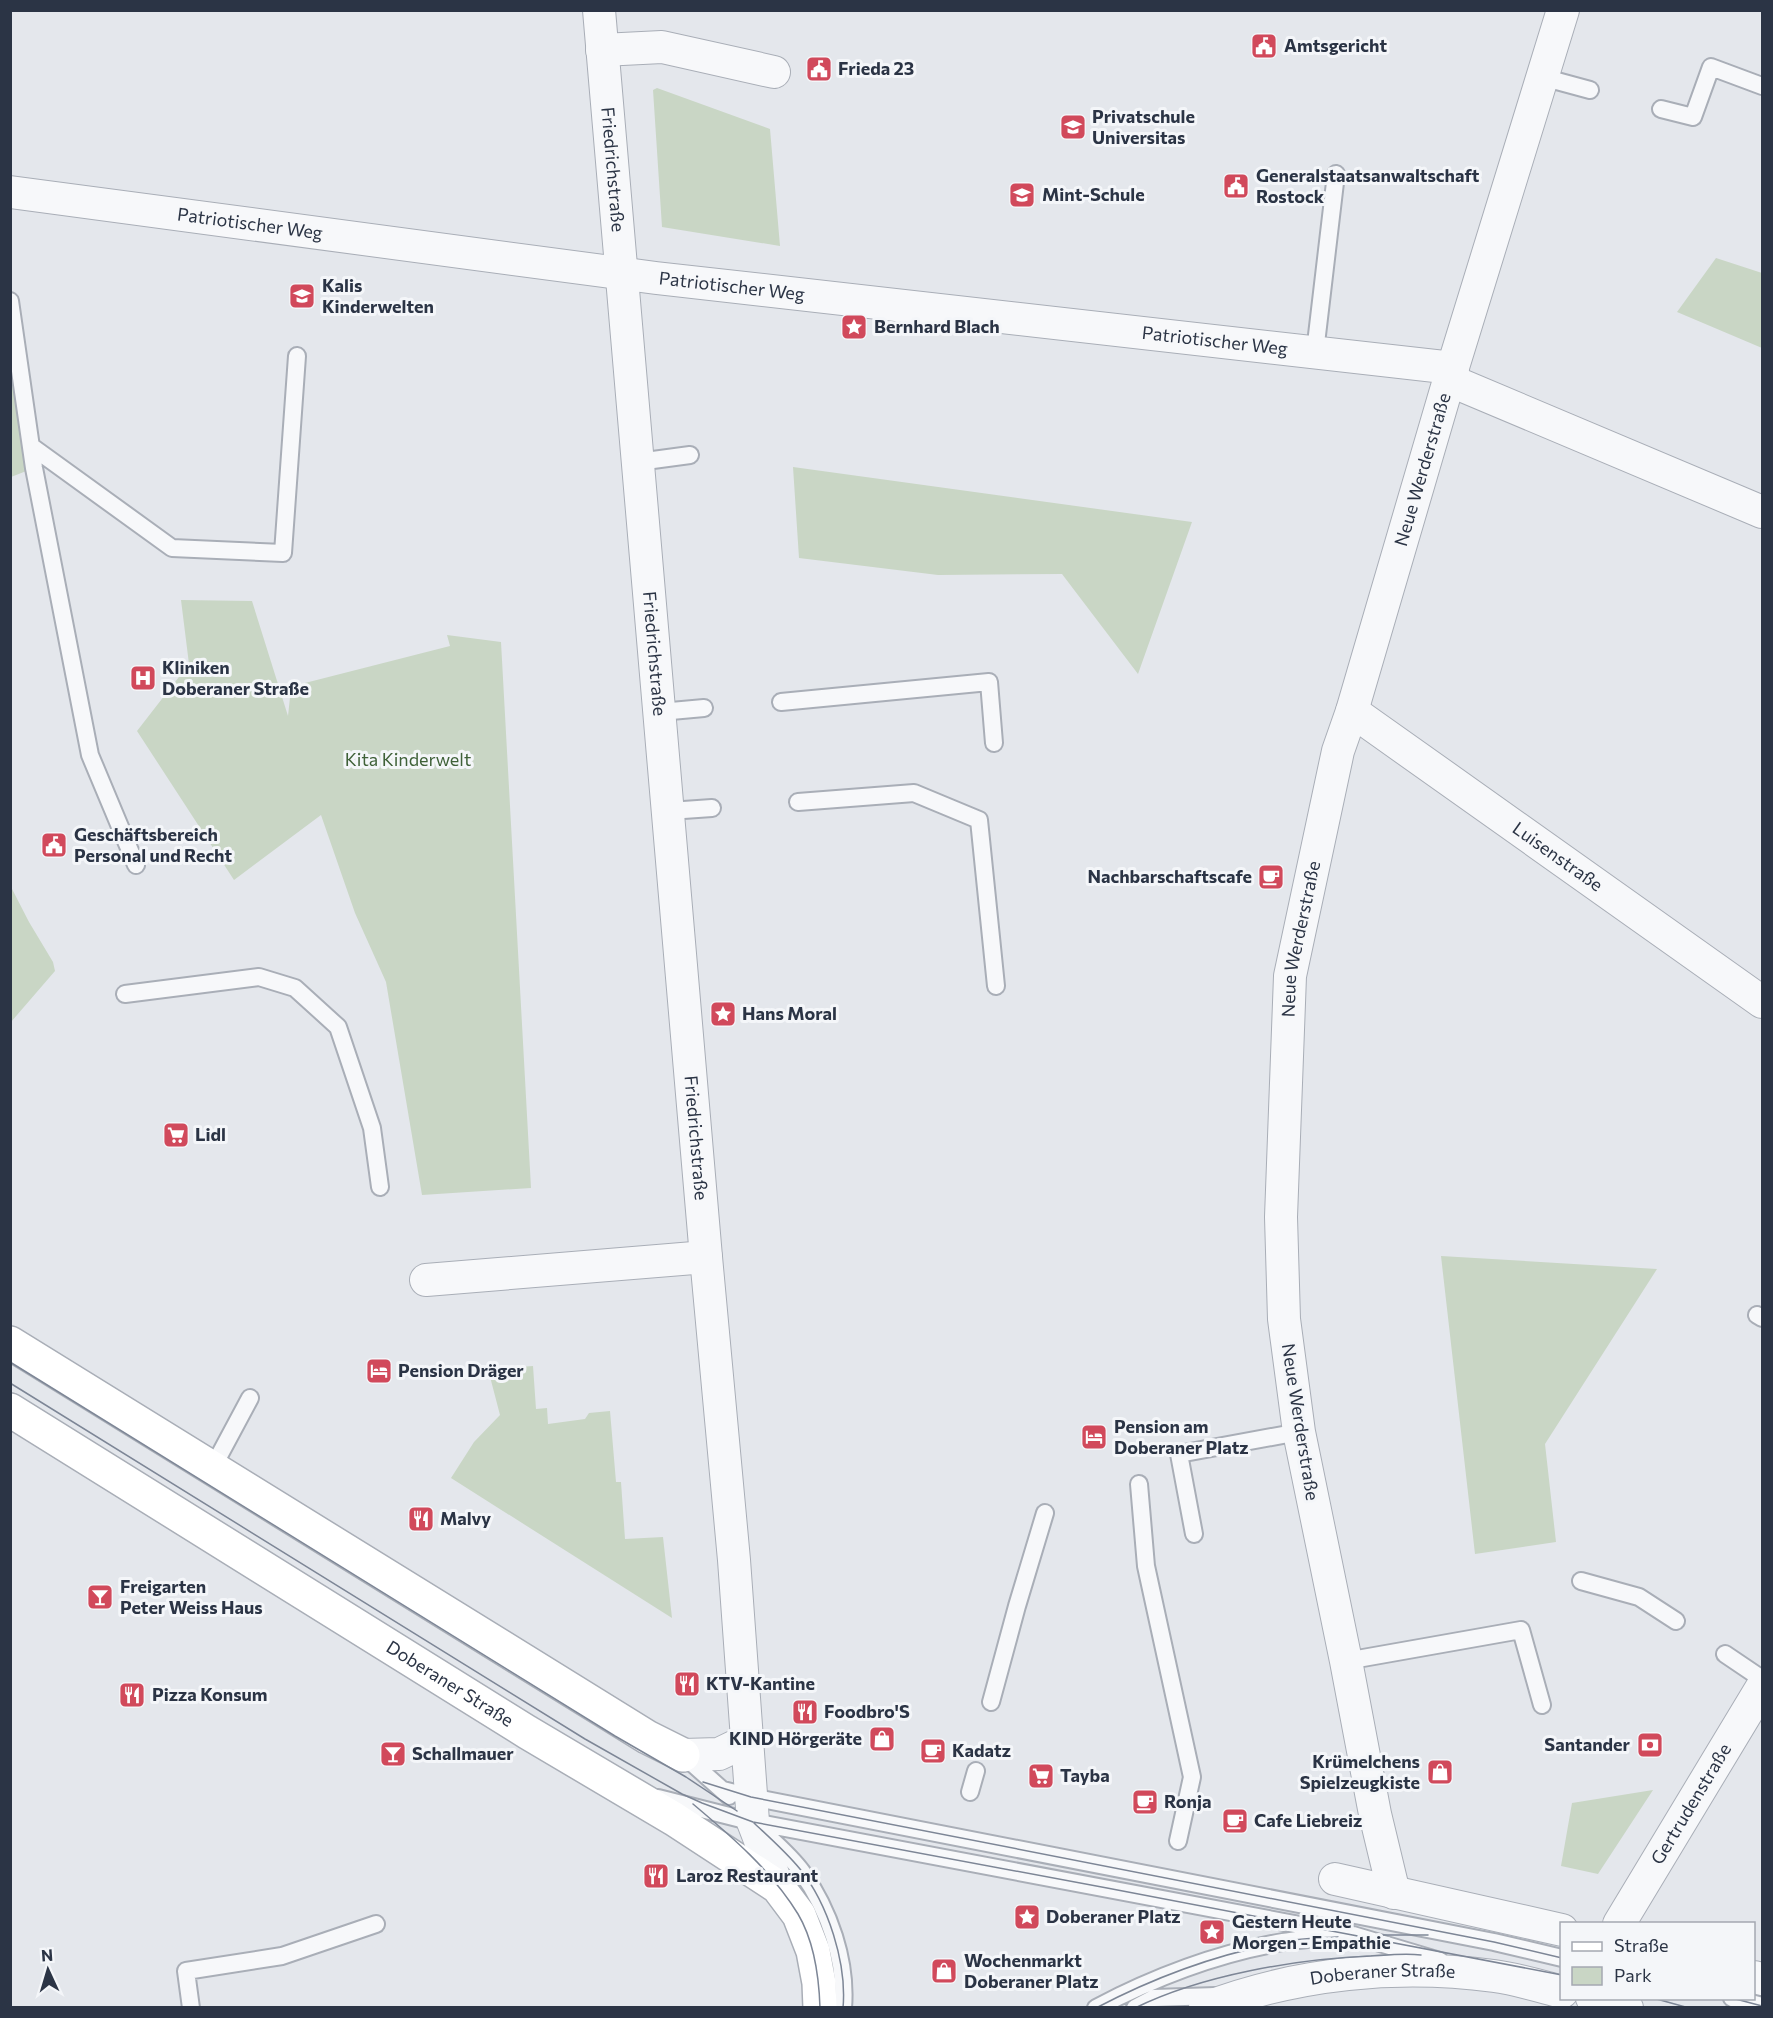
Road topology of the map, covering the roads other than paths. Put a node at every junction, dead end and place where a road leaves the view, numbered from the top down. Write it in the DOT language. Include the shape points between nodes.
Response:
graph roads {
  1 [pos="599,10"];
  2 [pos="1563,10"];
  3 [pos="602,50"];
  4 [pos="774,72"];
  5 [pos="1542,76"];
  6 [pos="1762,86"];
  7 [pos="1590,90"];
  8 [pos="1661,109"];
  9 [pos="1336,174"];
  10 [pos="10,192"];
  11 [pos="621,273"];
  12 [pos="10,301"];
  13 [pos="1315,352"];
  14 [pos="297,356"];
  15 [pos="1451,374"];
  16 [pos="31,446"];
  17 [pos="690,455"];
  18 [pos="638,462"];
  19 [pos="1762,512"];
  20 [pos="781,702"];
  21 [pos="704,708"];
  22 [pos="1352,711"];
  23 [pos="660,712"];
  24 [pos="994,742"];
  25 [pos="798,802"];
  26 [pos="712,808"];
  27 [pos="669,811"];
  28 [pos="136,865"];
  29 [pos="996,986"];
  30 [pos="125,994"];
  31 [pos="1762,1002"];
  32 [pos="380,1187"];
  33 [pos="706,1257"];
  34 [pos="426,1280"];
  35 [pos="10,1342"];
  36 [pos="250,1398"];
  37 [pos="10,1410"];
  38 [pos="1299,1432"];
  39 [pos="212,1468"];
  40 [pos="1139,1484"];
  41 [pos="1045,1513"];
  42 [pos="1194,1534"];
  43 [pos="1581,1581"];
  44 [pos="1676,1621"];
  45 [pos="1725,1654"];
  46 [pos="1346,1661"];
  47 [pos="1762,1679"];
  48 [pos="1762,1687"];
  49 [pos="991,1702"];
  50 [pos="1542,1705"];
  51 [pos="748,1740"];
  52 [pos="683,1755"];
  53 [pos="976,1771"];
  54 [pos="623,1788"];
  55 [pos="970,1792"];
  56 [pos="742,1803"];
  57 [pos="1178,1841"];
  58 [pos="1335,1879"];
  59 [pos="778,1887"];
  60 [pos="1394,1893"];
  61 [pos="1620,1922"];
  62 [pos="376,1924"];
  63 [pos="1560,1930"];
  64 [pos="1353,1935"];
  65 [pos="1494,1942"];
  66 [pos="1560,1958"];
  67 [pos="1497,1976"];
  68 [pos="1560,1992"];
  69 [pos="1237,1995"];
  70 [pos="1600,2000"];
  71 [pos="1740,2000"];
  72 [pos="1762,2006"];
  73 [pos="191,2007"];
  74 [pos="820,2007"];
  75 [pos="843,2007"];
  76 [pos="1096,2007"];
  77 [pos="1135,2007"];
  78 [pos="1205,2007"];
  79 [pos="1627,2007"];
  1 -- 3 [label="street, Friedrichstraße"];
  2 -- 5 [label="street, Neue Werderstraße"];
  3 -- 4 [label="street" via="662,47"];
  3 -- 11 [label="street, Friedrichstraße"];
  5 -- 7 [label="lane"];
  5 -- 15 [label="street, Neue Werderstraße"];
  6 -- 8 [label="lane" via="1711,67 1693,117"];
  9 -- 13 [label="lane"];
  10 -- 11 [label="street, Patriotischer Weg"];
  11 -- 13 [label="street, Patriotischer Weg"];
  11 -- 18 [label="street, Friedrichstraße"];
  12 -- 16 [label="lane"];
  13 -- 15 [label="street, Patriotischer Weg"];
  14 -- 16 [label="lane" via="283,553 172,548"];
  15 -- 19 [label="street, Patriotischer Weg"];
  15 -- 22 [label="street, Neue Werderstraße"];
  16 -- 28 [label="lane" via="90,755"];
  17 -- 18 [label="lane"];
  18 -- 23 [label="street, Friedrichstraße"];
  20 -- 24 [label="lane" via="989,682"];
  21 -- 23 [label="lane"];
  22 -- 31 [label="street, Luisenstraße"];
  22 -- 38 [label="street, Neue Werderstraße" via="1338,751 1290,976 1281,1217 1284,1319"];
  23 -- 27 [label="street, Friedrichstraße"];
  25 -- 29 [label="lane" via="914,793 979,820"];
  26 -- 27 [label="lane"];
  27 -- 33 [label="street, Friedrichstraße"];
  30 -- 32 [label="lane" via="259,977 295,988 338,1026 372,1128"];
  33 -- 34 [label="street"];
  33 -- 51 [label="street, Friedrichstraße"];
  35 -- 39 [label="street"];
  36 -- 39 [label="lane"];
  37 -- 54 [label="street, Doberaner Straße"];
  38 -- 42 [label="lane" via="1179,1454"];
  38 -- 46 [label="street, Neue Werderstraße"];
  39 -- 52 [label="street" via="647,1737"];
  40 -- 57 [label="lane" via="1146,1566 1192,1777"];
  41 -- 49 [label="lane"];
  43 -- 44 [label="lane" via="1639,1597"];
  45 -- 47 [label="lane"];
  46 -- 50 [label="lane" via="1521,1630"];
  46 -- 60 [label="street, Neue Werderstraße"];
  48 -- 61 [label="street, Gertrudenstraße"];
  51 -- 52 [label="street" via="719,1754"];
  51 -- 56 [label="street, Friedrichstraße"];
  52 -- 56 [label="lane"];
  53 -- 55 [label="lane"];
  54 -- 56 [label="lane"];
  54 -- 59 [label="street, Doberaner Straße"];
  56 -- 59 [label="street, Friedrichstraße"];
  56 -- 64 [label="lane"];
  56 -- 65 [label="lane"];
  56 -- 75 [label="lane" via="801,1871 817,1896 837,1944 845,1991"];
  58 -- 60 [label="street"];
  59 -- 74 [label="street, Doberaner Straße" via="799,1915 813,1951"];
  60 -- 63 [label="street"];
  62 -- 73 [label="lane" via="282,1956 186,1971"];
  64 -- 65 [label="lane" via="1433,1935"];
  64 -- 67 [label="lane"];
  64 -- 76 [label="lane" via="1284,1941 1201,1962"];
  65 -- 66 [label="lane"];
  67 -- 68 [label="street, Doberaner Straße"];
  67 -- 69 [label="street, Doberaner Straße" via="1430,1970 1330,1975"];
  69 -- 77 [label="lane" via="1154,1998"];
  69 -- 78 [label="street, Doberaner Straße"];
  70 -- 79 [label="street"];
  71 -- 72 [label="lane"];
}
